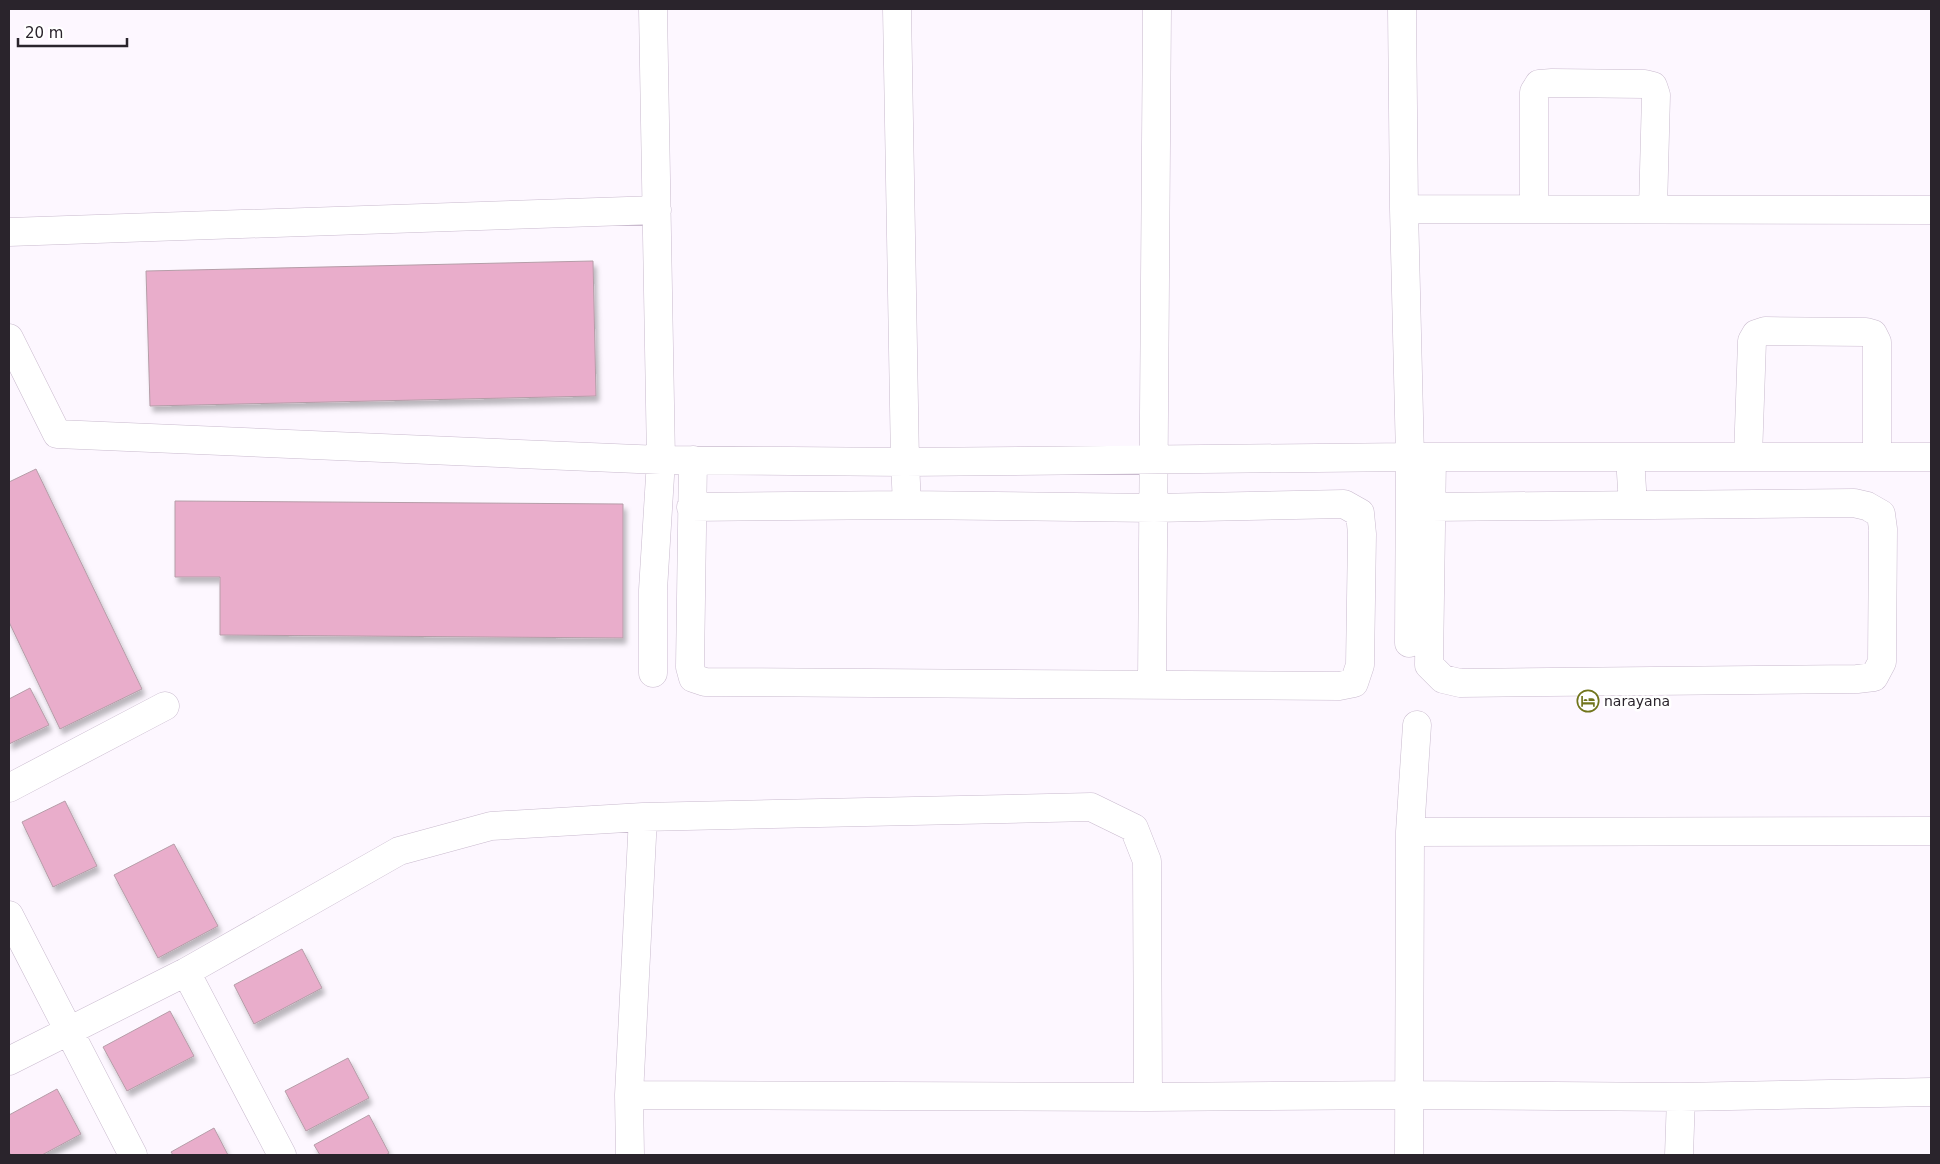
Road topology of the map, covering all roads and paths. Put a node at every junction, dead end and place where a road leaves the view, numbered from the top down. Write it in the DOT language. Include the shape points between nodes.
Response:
graph roads {
  1 [pos="653,9"];
  2 [pos="897,9"];
  3 [pos="1157,9"];
  4 [pos="1402,9"];
  5 [pos="1404,209"];
  6 [pos="1534,209"];
  7 [pos="1653,209"];
  8 [pos="657,210"];
  9 [pos="1931,210"];
  10 [pos="9,232"];
  11 [pos="9,338"];
  12 [pos="1421,457"];
  13 [pos="1630,457"];
  14 [pos="1748,457"];
  15 [pos="1876,457"];
  16 [pos="1931,457"];
  17 [pos="1154,459"];
  18 [pos="661,460"];
  19 [pos="693,460"];
  20 [pos="905,462"];
  21 [pos="907,505"];
  22 [pos="1633,505"];
  23 [pos="691,506"];
  24 [pos="1432,507"];
  25 [pos="1154,508"];
  26 [pos="1409,643"];
  27 [pos="653,673"];
  28 [pos="1152,684"];
  29 [pos="165,706"];
  30 [pos="1417,726"];
  31 [pos="9,788"];
  32 [pos="643,817"];
  33 [pos="1931,831"];
  34 [pos="1410,832"];
  35 [pos="9,915"];
  36 [pos="186,972"];
  37 [pos="68,1032"];
  38 [pos="9,1061"];
  39 [pos="1931,1092"];
  40 [pos="629,1095"];
  41 [pos="1409,1096"];
  42 [pos="1148,1097"];
  43 [pos="1681,1097"];
  44 [pos="133,1155"];
  45 [pos="282,1155"];
  46 [pos="630,1155"];
  47 [pos="1409,1155"];
  48 [pos="1679,1155"];
  1 -- 8 [label="street"];
  2 -- 20 [label="street"];
  3 -- 17 [label="street"];
  4 -- 5 [label="street"];
  5 -- 6 [label="street"];
  5 -- 12 [label="street"];
  6 -- 7 [label="street"];
  6 -- 7 [label="street" via="1534,92 1539,84 1561,83 1652,86 1656,95"];
  7 -- 9 [label="street"];
  8 -- 10 [label="street"];
  8 -- 18 [label="street"];
  11 -- 18 [label="street" via="57,434"];
  12 -- 13 [label="street"];
  12 -- 17 [label="street"];
  12 -- 24 [label="street"];
  12 -- 26 [label="street"];
  13 -- 14 [label="street"];
  13 -- 22 [label="street"];
  14 -- 15 [label="street"];
  14 -- 15 [label="street" via="1752,341 1756,334 1766,331 1873,334 1877,342"];
  15 -- 16 [label="street"];
  17 -- 20 [label="street"];
  17 -- 25 [label="street"];
  18 -- 19 [label="street"];
  18 -- 27 [label="street" via="653,590"];
  19 -- 20 [label="street"];
  19 -- 23 [label="street"];
  20 -- 21 [label="street"];
  21 -- 23 [label="street"];
  21 -- 25 [label="street"];
  22 -- 24 [label="street"];
  22 -- 24 [label="street" via="1854,503 1881,514 1882,662 1874,677 1460,683 1443,679 1429,665"];
  23 -- 28 [label="street" via="690,667 693,678 705,682"];
  25 -- 28 [label="street"];
  25 -- 28 [label="street" via="1344,504 1360,513 1362,534 1360,665 1354,683 1339,686"];
  29 -- 31 [label="street"];
  30 -- 34 [label="street"];
  32 -- 36 [label="street" via="490,826 399,851"];
  32 -- 40 [label="street"];
  32 -- 42 [label="street" via="1091,807 1134,828 1147,861"];
  33 -- 34 [label="street"];
  34 -- 41 [label="street"];
  35 -- 37 [label="street"];
  36 -- 37 [label="street"];
  36 -- 45 [label="street"];
  37 -- 38 [label="street"];
  37 -- 44 [label="street"];
  39 -- 43 [label="street"];
  40 -- 42 [label="street"];
  40 -- 46 [label="street"];
  41 -- 42 [label="street"];
  41 -- 43 [label="street"];
  41 -- 47 [label="street"];
  43 -- 48 [label="street"];
}
